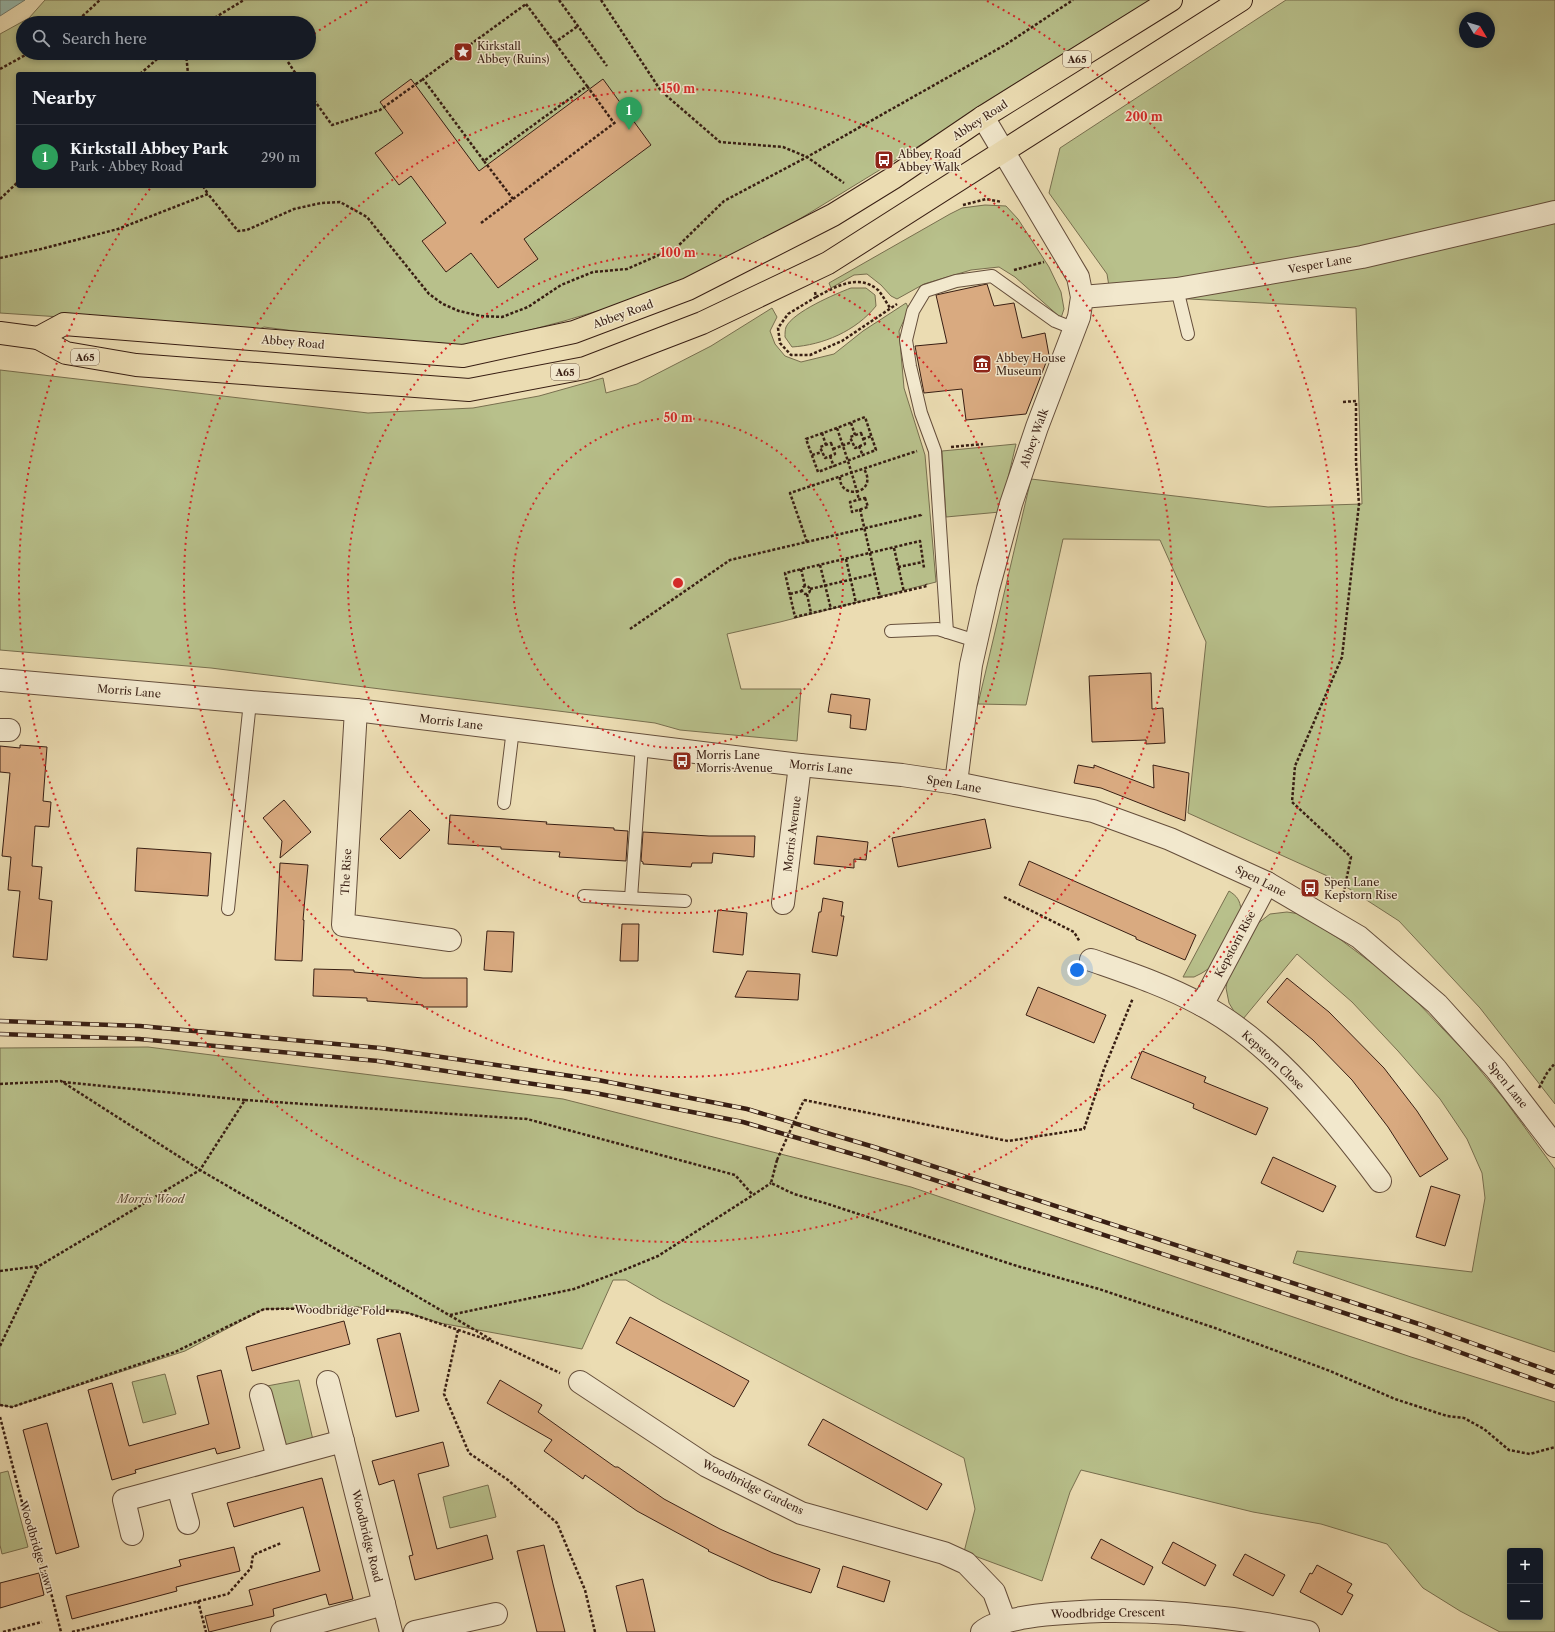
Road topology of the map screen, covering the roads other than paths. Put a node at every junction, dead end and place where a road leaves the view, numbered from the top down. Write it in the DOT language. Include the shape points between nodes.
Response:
graph roads {
  1 [pos="1171,0"];
  2 [pos="1241,0"];
  3 [pos="983,117"];
  4 [pos="1004,152"];
  5 [pos="1555,212"];
  6 [pos="1177,289"];
  7 [pos="1082,297"];
  8 [pos="1075,329"];
  9 [pos="0,333"];
  10 [pos="1188,334"];
  11 [pos="38,338"];
  12 [pos="891,631"];
  13 [pos="947,632"];
  14 [pos="976,641"];
  15 [pos="0,680"];
  16 [pos="250,702"];
  17 [pos="356,710"];
  18 [pos="513,729"];
  19 [pos="642,745"];
  20 [pos="800,765"];
  21 [pos="902,775"];
  22 [pos="956,783"];
  23 [pos="504,803"];
  24 [pos="1267,883"];
  25 [pos="584,896"];
  26 [pos="631,898"];
  27 [pos="685,901"];
  28 [pos="783,903"];
  29 [pos="228,909"];
  30 [pos="450,940"];
  31 [pos="1091,960"];
  32 [pos="1202,1004"];
  33 [pos="1555,1146"];
  34 [pos="1380,1181"];
  35 [pos="328,1382"];
  36 [pos="580,1382"];
  37 [pos="261,1395"];
  38 [pos="343,1441"];
  39 [pos="278,1458"];
  40 [pos="178,1486"];
  41 [pos="188,1524"];
  42 [pos="132,1534"];
  43 [pos="384,1604"];
  44 [pos="496,1614"];
  45 [pos="1004,1622"];
  46 [pos="282,1632"];
  47 [pos="391,1632"];
  48 [pos="415,1632"];
  49 [pos="982,1632"];
  50 [pos="1308,1632"];
  1 -- 3 [label="main road, Abbey Road / A65"];
  2 -- 4 [label="main road, A65"];
  3 -- 4 [label="street, Abbey Walk"];
  3 -- 11 [label="main road, Abbey Road / A65" via="833,215 688,289 574,332 463,356 64,324"];
  4 -- 7 [label="street, Abbey Walk" via="1078,277"];
  4 -- 11 [label="main road, A65" via="828,263 702,323 585,368 470,390 136,365 66,354"];
  5 -- 6 [label="street, Vesper Lane" via="1362,257"];
  6 -- 7 [label="street, Vesper Lane"];
  6 -- 10 [label="lane"];
  7 -- 8 [label="street, Abbey Walk"];
  8 -- 13 [label="lane" via="1055,321 992,276 956,281 925,291 913,311 906,340 921,413 933,447"];
  8 -- 14 [label="street, Abbey Walk" via="1010,504"];
  9 -- 11 [label="main road, A65"];
  12 -- 13 [label="lane"];
  13 -- 14 [label="lane"];
  14 -- 22 [label="street, Abbey Walk"];
  15 -- 16 [label="street, Morris Lane"];
  16 -- 17 [label="street, Morris Lane"];
  16 -- 29 [label="lane"];
  17 -- 18 [label="street, Morris Lane"];
  17 -- 30 [label="street, The Rise" via="343,926"];
  18 -- 19 [label="street, Morris Lane"];
  18 -- 23 [label="lane"];
  19 -- 20 [label="street, Morris Lane"];
  19 -- 26 [label="lane"];
  20 -- 21 [label="street, Morris Lane"];
  20 -- 28 [label="street, Morris Avenue"];
  21 -- 22 [label="street, Spen Lane"];
  22 -- 24 [label="street, Spen Lane" via="1093,811 1170,839"];
  24 -- 32 [label="street, Kepstorn Rise"];
  24 -- 33 [label="street, Spen Lane" via="1359,937 1437,1004 1496,1069"];
  25 -- 26 [label="lane"];
  26 -- 27 [label="lane"];
  31 -- 32 [label="street, Kepstorn Close" via="1170,989"];
  32 -- 34 [label="street, Kepstorn Close" via="1234,1025 1291,1075 1318,1104"];
  35 -- 38 [label="street, Woodbridge Road"];
  36 -- 45 [label="street, Woodbridge Gardens" via="708,1466 801,1513 944,1553 966,1563 994,1592"];
  37 -- 39 [label="street"];
  38 -- 39 [label="street"];
  38 -- 43 [label="street, Woodbridge Road"];
  39 -- 40 [label="street"];
  40 -- 41 [label="street"];
  40 -- 42 [label="street" via="124,1500"];
  43 -- 46 [label="street"];
  43 -- 47 [label="street, Woodbridge Road"];
  44 -- 48 [label="street"];
  45 -- 49 [label="street, Woodbridge Crescent"];
  45 -- 50 [label="street, Woodbridge Crescent" via="1036,1615 1144,1610 1207,1614"];
}
